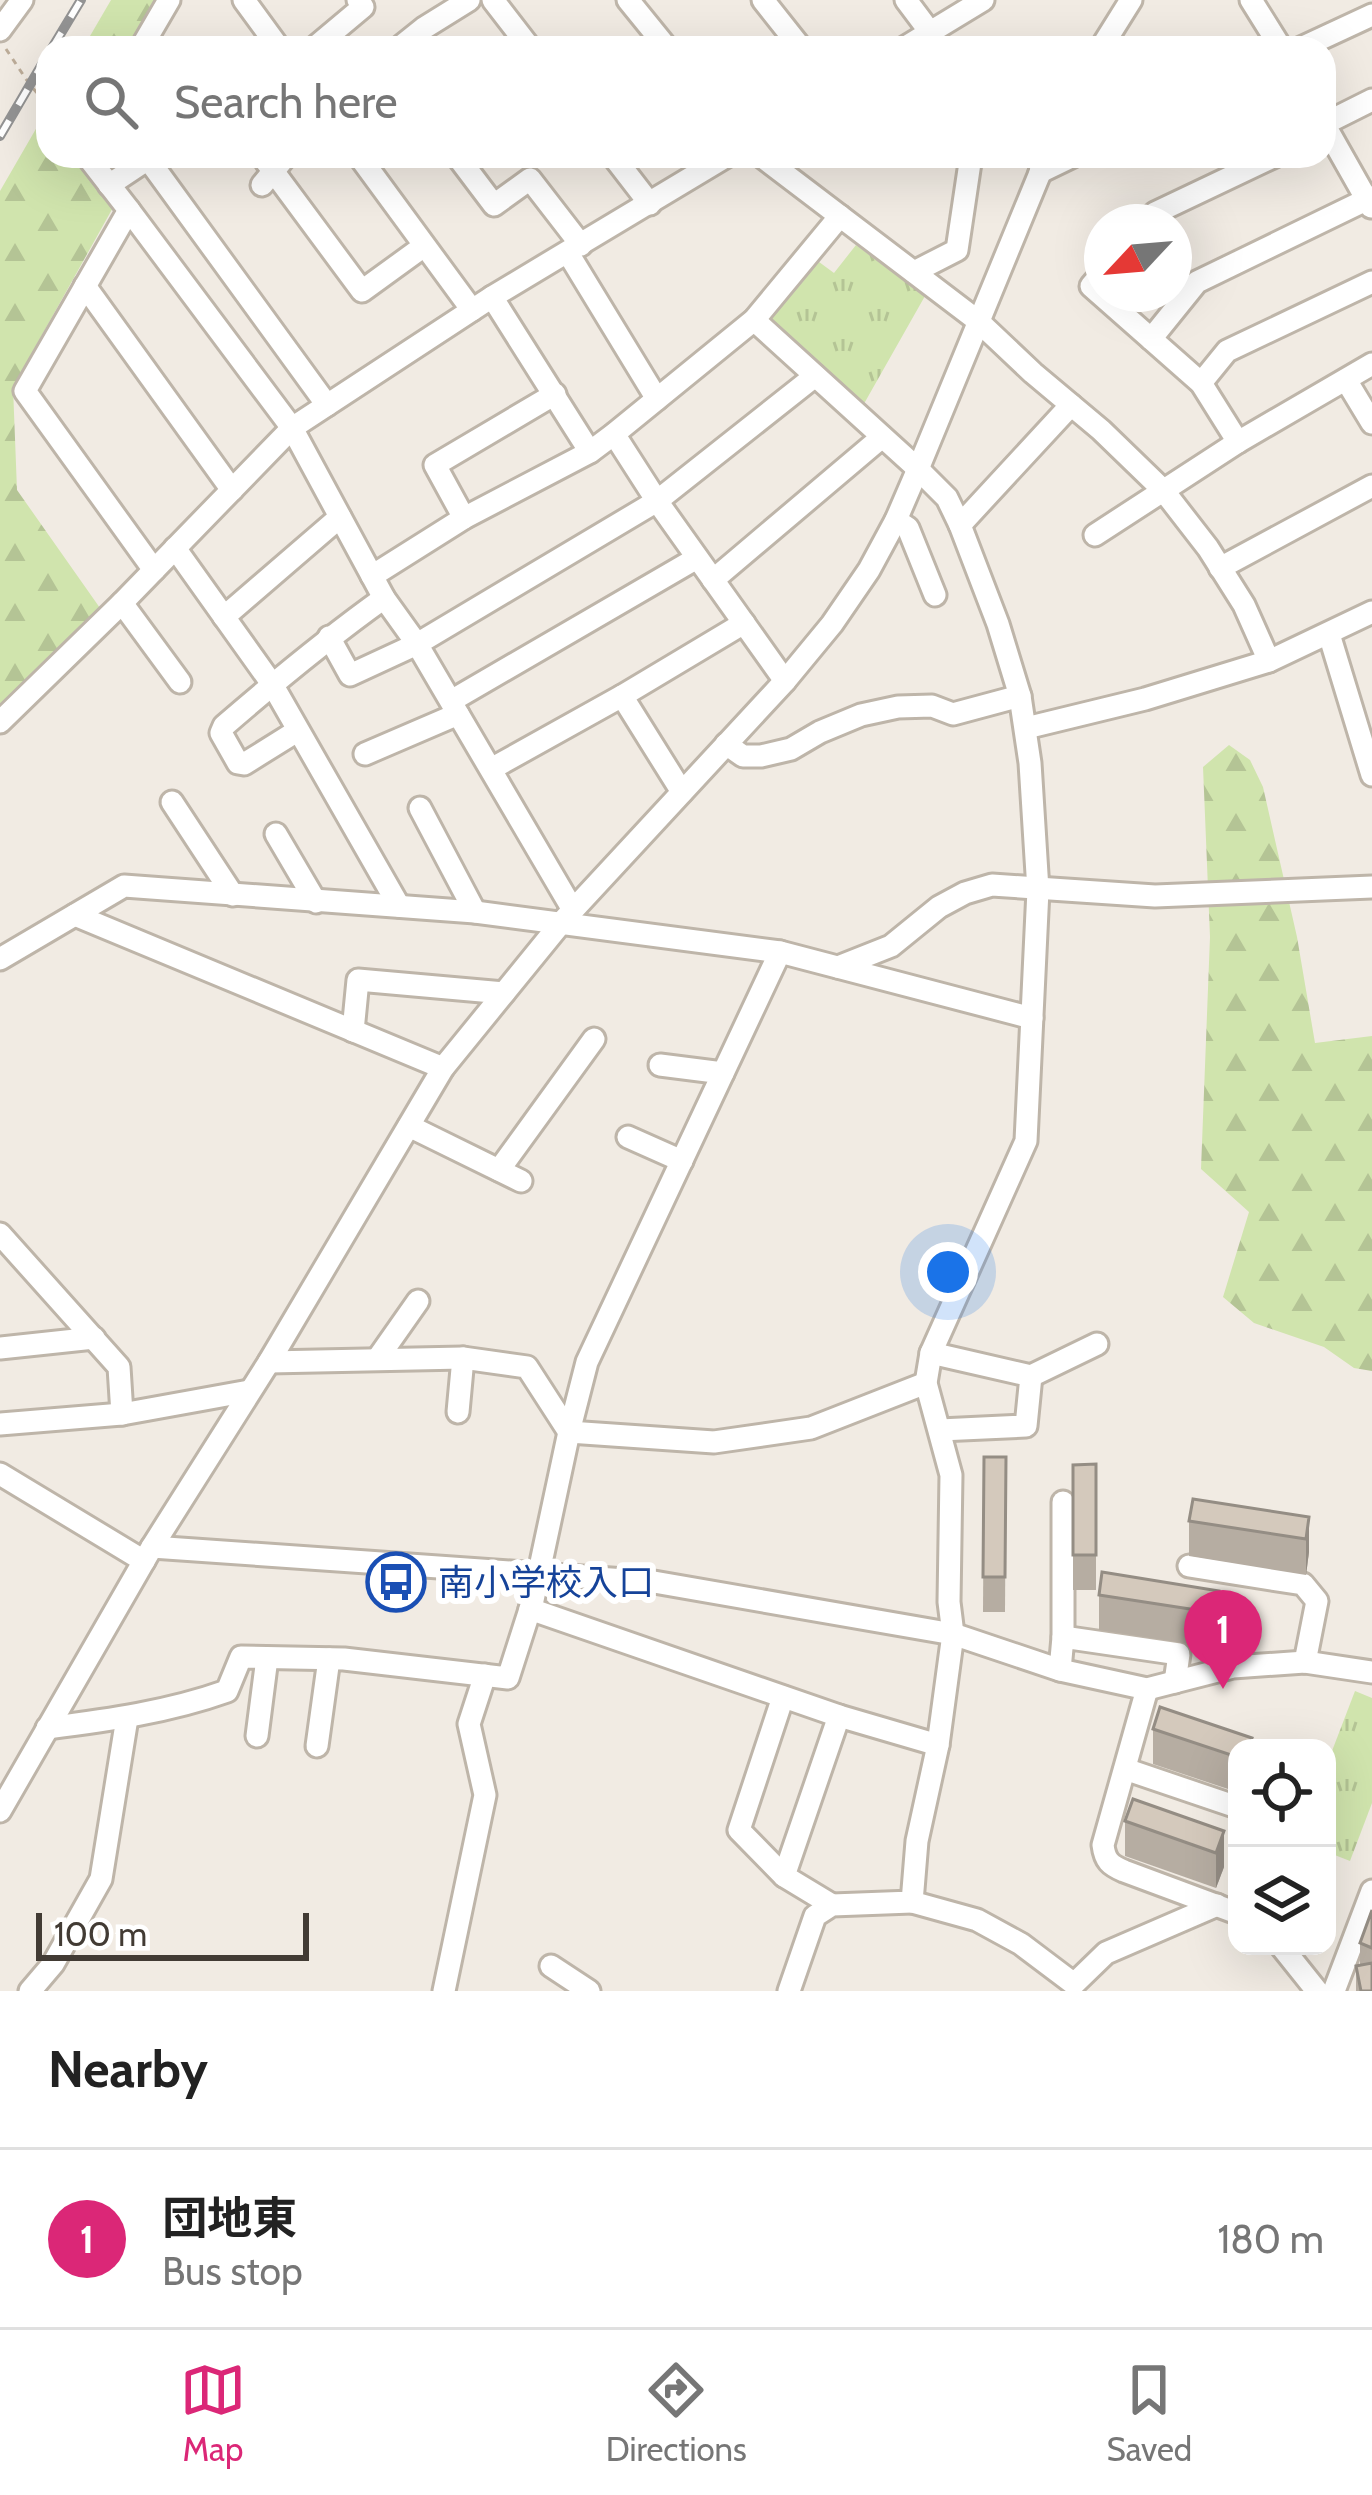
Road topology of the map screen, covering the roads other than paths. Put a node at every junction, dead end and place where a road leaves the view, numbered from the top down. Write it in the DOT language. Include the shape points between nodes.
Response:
graph roads {
  1 [pos="22,0"];
  2 [pos="169,0"];
  3 [pos="244,0"];
  4 [pos="358,0"];
  5 [pos="469,0"];
  6 [pos="493,0"];
  7 [pos="628,0"];
  8 [pos="763,0"];
  9 [pos="906,0"];
  10 [pos="983,0"];
  11 [pos="1131,0"];
  12 [pos="1251,0"];
  13 [pos="1372,15"];
  14 [pos="0,30"];
  15 [pos="148,36"];
  16 [pos="270,36"];
  17 [pos="328,36"];
  18 [pos="414,36"];
  19 [pos="521,36"];
  20 [pos="657,36"];
  21 [pos="791,36"];
  22 [pos="931,36"];
  23 [pos="939,36"];
  24 [pos="1108,36"];
  25 [pos="1274,36"];
  26 [pos="1327,36"];
  27 [pos="1372,100"];
  28 [pos="1336,121"];
  29 [pos="1336,146"];
  30 [pos="97,168"];
  31 [pos="135,168"];
  32 [pos="155,168"];
  33 [pos="272,168"];
  34 [pos="367,168"];
  35 [pos="467,168"];
  36 [pos="622,168"];
  37 [pos="708,168"];
  38 [pos="777,168"];
  39 [pos="969,168"];
  40 [pos="1041,168"];
  41 [pos="1251,168"];
  42 [pos="110,185"];
  43 [pos="1370,201"];
  44 [pos="650,204"];
  45 [pos="1174,204"];
  46 [pos="129,210"];
  47 [pos="840,216"];
  48 [pos="424,246"];
  49 [pos="574,249"];
  50 [pos="914,272"];
  51 [pos="1372,282"];
  52 [pos="85,286"];
  53 [pos="492,297"];
  54 [pos="472,310"];
  55 [pos="1120,312"];
  56 [pos="754,320"];
  57 [pos="978,321"];
  58 [pos="1151,339"];
  59 [pos="1372,364"];
  60 [pos="815,376"];
  61 [pos="1346,380"];
  62 [pos="1201,383"];
  63 [pos="555,394"];
  64 [pos="657,399"];
  65 [pos="327,405"];
  66 [pos="1071,405"];
  67 [pos="1372,423"];
  68 [pos="292,428"];
  69 [pos="614,434"];
  70 [pos="882,436"];
  71 [pos="1238,442"];
  72 [pos="590,452"];
  73 [pos="918,469"];
  74 [pos="1372,486"];
  75 [pos="232,490"];
  76 [pos="1163,490"];
  77 [pos="657,501"];
  78 [pos="340,517"];
  79 [pos="464,518"];
  80 [pos="896,520"];
  81 [pos="960,525"];
  82 [pos="1095,535"];
  83 [pos="175,548"];
  84 [pos="697,558"];
  85 [pos="1220,568"];
  86 [pos="154,570"];
  87 [pos="372,576"];
  88 [pos="713,580"];
  89 [pos="935,596"];
  90 [pos="384,598"];
  91 [pos="122,603"];
  92 [pos="1372,612"];
  93 [pos="224,617"];
  94 [pos="744,623"];
  95 [pos="1329,634"];
  96 [pos="329,637"];
  97 [pos="417,644"];
  98 [pos="1269,661"];
  99 [pos="785,681"];
  100 [pos="180,682"];
  101 [pos="272,685"];
  102 [pos="622,696"];
  103 [pos="1020,696"];
  104 [pos="455,707"];
  105 [pos="0,722"];
  106 [pos="1026,728"];
  107 [pos="297,730"];
  108 [pos="726,744"];
  109 [pos="365,754"];
  110 [pos="491,770"];
  111 [pos="1372,775"];
  112 [pos="682,792"];
  113 [pos="172,802"];
  114 [pos="420,808"];
  115 [pos="276,834"];
  116 [pos="1372,887"];
  117 [pos="1038,890"];
  118 [pos="233,896"];
  119 [pos="316,902"];
  120 [pos="399,906"];
  121 [pos="476,912"];
  122 [pos="75,916"];
  123 [pos="567,916"];
  124 [pos="781,952"];
  125 [pos="0,958"];
  126 [pos="838,967"];
  127 [pos="504,993"];
  128 [pos="1032,1018"];
  129 [pos="352,1031"];
  130 [pos="593,1039"];
  131 [pos="659,1065"];
  132 [pos="443,1068"];
  133 [pos="723,1073"];
  134 [pos="409,1126"];
  135 [pos="628,1138"];
  136 [pos="682,1161"];
  137 [pos="499,1171"];
  138 [pos="521,1181"];
  139 [pos="0,1234"];
  140 [pos="418,1301"];
  141 [pos="94,1338"];
  142 [pos="1097,1344"];
  143 [pos="0,1348"];
  144 [pos="932,1353"];
  145 [pos="378,1358"];
  146 [pos="463,1358"];
  147 [pos="269,1362"];
  148 [pos="1031,1376"];
  149 [pos="926,1383"];
  150 [pos="249,1391"];
  151 [pos="458,1412"];
  152 [pos="122,1414"];
  153 [pos="0,1424"];
  154 [pos="940,1430"];
  155 [pos="569,1432"];
  156 [pos="0,1474"];
  157 [pos="1063,1502"];
  158 [pos="148,1554"];
  159 [pos="1189,1566"];
  160 [pos="537,1573"];
  161 [pos="530,1609"];
  162 [pos="953,1634"];
  163 [pos="1063,1637"];
  164 [pos="267,1658"];
  165 [pos="329,1659"];
  166 [pos="1306,1662"];
  167 [pos="1060,1670"];
  168 [pos="1372,1672"];
  169 [pos="485,1675"];
  170 [pos="1175,1682"];
  171 [pos="1147,1689"];
  172 [pos="783,1697"];
  173 [pos="839,1716"];
  174 [pos="127,1718"];
  175 [pos="47,1728"];
  176 [pos="257,1736"];
  177 [pos="938,1745"];
  178 [pos="316,1746"];
  179 [pos="1125,1769"];
  180 [pos="1228,1804"];
  181 [pos="0,1811"];
  182 [pos="784,1876"];
  183 [pos="1372,1892"];
  184 [pos="912,1902"];
  185 [pos="832,1905"];
  186 [pos="1227,1909"];
  187 [pos="1287,1955"];
  188 [pos="551,1966"];
  189 [pos="1074,1989"];
  190 [pos="30,1991"];
  191 [pos="444,1991"];
  192 [pos="589,1991"];
  193 [pos="789,1991"];
  194 [pos="1317,1991"];
  195 [pos="1334,1991"];
  1 -- 14 [label="street"];
  2 -- 15 [label="street"];
  3 -- 16 [label="street"];
  4 -- 17 [label="street" via="363,7"];
  5 -- 18 [label="street"];
  6 -- 19 [label="street"];
  7 -- 20 [label="street"];
  8 -- 21 [label="street"];
  9 -- 22 [label="street"];
  10 -- 23 [label="street"];
  11 -- 24 [label="street"];
  12 -- 25 [label="street"];
  13 -- 26 [label="street"];
  27 -- 28 [label="street"];
  29 -- 43 [label="street"];
  30 -- 42 [label="street"];
  31 -- 42 [label="street"];
  32 -- 65 [label="street"];
  33 -- 48 [label="street" via="362,291"];
  34 -- 48 [label="street"];
  35 -- 49 [label="street" via="494,205 530,179"];
  36 -- 44 [label="street"];
  37 -- 44 [label="street"];
  38 -- 47 [label="street"];
  39 -- 50 [label="street" via="957,250"];
  40 -- 57 [label="street"];
  41 -- 45 [label="street"];
  42 -- 46 [label="street"];
  43 -- 58 [label="street" via="1197,282"];
  44 -- 49 [label="street"];
  46 -- 52 [label="street"];
  46 -- 68 [label="street"];
  47 -- 50 [label="street"];
  47 -- 56 [label="street"];
  48 -- 54 [label="street"];
  49 -- 53 [label="street"];
  49 -- 64 [label="street"];
  50 -- 57 [label="street"];
  51 -- 62 [label="street" via="1227,351"];
  52 -- 75 [label="street"];
  52 -- 86 [label="street" via="25,391"];
  53 -- 54 [label="street"];
  53 -- 63 [label="street"];
  54 -- 65 [label="street"];
  55 -- 58 [label="street"];
  56 -- 60 [label="street"];
  56 -- 64 [label="street"];
  57 -- 66 [label="street"];
  57 -- 73 [label="street"];
  58 -- 62 [label="street"];
  59 -- 61 [label="street"];
  60 -- 70 [label="street"];
  60 -- 77 [label="street"];
  61 -- 67 [label="street"];
  61 -- 71 [label="street"];
  62 -- 71 [label="street"];
  63 -- 72 [label="street"];
  63 -- 79 [label="street" via="435,465"];
  64 -- 69 [label="street"];
  65 -- 68 [label="street"];
  66 -- 76 [label="street"];
  66 -- 81 [label="street"];
  68 -- 75 [label="street"];
  68 -- 78 [label="street"];
  69 -- 72 [label="street"];
  69 -- 77 [label="street"];
  70 -- 73 [label="street"];
  70 -- 88 [label="street"];
  71 -- 76 [label="street"];
  72 -- 79 [label="street"];
  73 -- 80 [label="street"];
  73 -- 81 [label="street"];
  74 -- 85 [label="street"];
  75 -- 83 [label="street"];
  76 -- 82 [label="street"];
  76 -- 85 [label="street"];
  77 -- 84 [label="street"];
  77 -- 97 [label="street"];
  78 -- 87 [label="street"];
  78 -- 93 [label="street"];
  79 -- 87 [label="street"];
  80 -- 89 [label="street" via="908,527"];
  80 -- 99 [label="street" via="832,624"];
  81 -- 103 [label="street"];
  83 -- 86 [label="street"];
  83 -- 93 [label="street"];
  84 -- 88 [label="street"];
  84 -- 104 [label="street"];
  85 -- 98 [label="street"];
  86 -- 91 [label="street"];
  87 -- 90 [label="street"];
  88 -- 94 [label="street"];
  90 -- 96 [label="street"];
  90 -- 97 [label="street"];
  91 -- 100 [label="street"];
  91 -- 105 [label="street"];
  92 -- 95 [label="street"];
  93 -- 101 [label="street"];
  94 -- 99 [label="street"];
  94 -- 102 [label="street"];
  95 -- 98 [label="street"];
  95 -- 111 [label="street"];
  96 -- 97 [label="street" via="350,675"];
  96 -- 101 [label="street"];
  97 -- 104 [label="street"];
  98 -- 106 [label="street"];
  99 -- 108 [label="street"];
  101 -- 107 [label="street"];
  101 -- 107 [label="street" via="224,726 229,748 244,764"];
  102 -- 110 [label="street"];
  102 -- 112 [label="street"];
  103 -- 106 [label="street"];
  103 -- 108 [label="street" via="953,714 932,706 861,715 761,756"];
  104 -- 109 [label="street"];
  104 -- 110 [label="street"];
  106 -- 117 [label="street"];
  107 -- 120 [label="street"];
  108 -- 112 [label="street"];
  110 -- 123 [label="street"];
  112 -- 123 [label="street"];
  113 -- 118 [label="street"];
  114 -- 121 [label="street"];
  115 -- 119 [label="street"];
  116 -- 117 [label="street" via="1155,896"];
  117 -- 126 [label="street" via="992,884 965,892 891,946"];
  117 -- 128 [label="street"];
  118 -- 119 [label="street"];
  118 -- 122 [label="street" via="124,886"];
  119 -- 120 [label="street"];
  120 -- 121 [label="street"];
  121 -- 123 [label="street"];
  122 -- 125 [label="street"];
  122 -- 129 [label="street"];
  123 -- 124 [label="street"];
  123 -- 127 [label="street"];
  124 -- 126 [label="street"];
  124 -- 133 [label="street"];
  126 -- 128 [label="street"];
  127 -- 129 [label="street" via="358,980"];
  127 -- 132 [label="street"];
  128 -- 144 [label="street" via="1026,1142"];
  129 -- 132 [label="street"];
  130 -- 137 [label="street"];
  131 -- 133 [label="street"];
  132 -- 134 [label="street"];
  133 -- 136 [label="street"];
  134 -- 137 [label="street"];
  134 -- 147 [label="street"];
  135 -- 136 [label="street"];
  136 -- 155 [label="street" via="587,1362"];
  137 -- 138 [label="street"];
  139 -- 141 [label="street"];
  140 -- 145 [label="street"];
  141 -- 143 [label="street"];
  141 -- 152 [label="street" via="119,1367"];
  142 -- 148 [label="street"];
  144 -- 148 [label="street"];
  144 -- 149 [label="street"];
  145 -- 146 [label="street"];
  145 -- 147 [label="street"];
  146 -- 151 [label="street"];
  146 -- 155 [label="street" via="527,1367"];
  147 -- 150 [label="street"];
  148 -- 154 [label="street" via="1026,1426"];
  149 -- 154 [label="street"];
  149 -- 155 [label="street" via="811,1428 714,1442"];
  150 -- 152 [label="street"];
  150 -- 158 [label="street"];
  152 -- 153 [label="street"];
  154 -- 162 [label="street" via="951,1475"];
  155 -- 160 [label="street"];
  156 -- 158 [label="street"];
  157 -- 163 [label="street"];
  158 -- 160 [label="street"];
  158 -- 175 [label="street"];
  159 -- 166 [label="street" via="1303,1585 1317,1601"];
  160 -- 161 [label="street"];
  160 -- 162 [label="street" via="654,1582"];
  161 -- 169 [label="street" via="508,1678"];
  161 -- 172 [label="street"];
  162 -- 167 [label="street"];
  162 -- 177 [label="street"];
  163 -- 167 [label="street"];
  163 -- 170 [label="street" via="1179,1654"];
  164 -- 165 [label="street"];
  164 -- 174 [label="street" via="242,1657 227,1691"];
  164 -- 176 [label="street"];
  165 -- 169 [label="street"];
  165 -- 178 [label="street"];
  166 -- 168 [label="street"];
  166 -- 170 [label="street" via="1233,1666"];
  167 -- 171 [label="street"];
  169 -- 191 [label="street" via="469,1724 485,1795"];
  170 -- 171 [label="street"];
  171 -- 179 [label="street"];
  172 -- 173 [label="street"];
  172 -- 182 [label="street" via="740,1830"];
  173 -- 177 [label="street"];
  173 -- 182 [label="street"];
  174 -- 175 [label="street"];
  174 -- 190 [label="street" via="101,1879"];
  175 -- 181 [label="street"];
  177 -- 184 [label="street" via="916,1840"];
  179 -- 180 [label="street"];
  179 -- 186 [label="street" via="1105,1858"];
  182 -- 185 [label="street"];
  183 -- 195 [label="street"];
  184 -- 185 [label="street"];
  184 -- 189 [label="street" via="977,1920"];
  185 -- 193 [label="street" via="815,1916"];
  186 -- 189 [label="street" via="1106,1953"];
  187 -- 194 [label="street"];
  188 -- 192 [label="street"];
}
